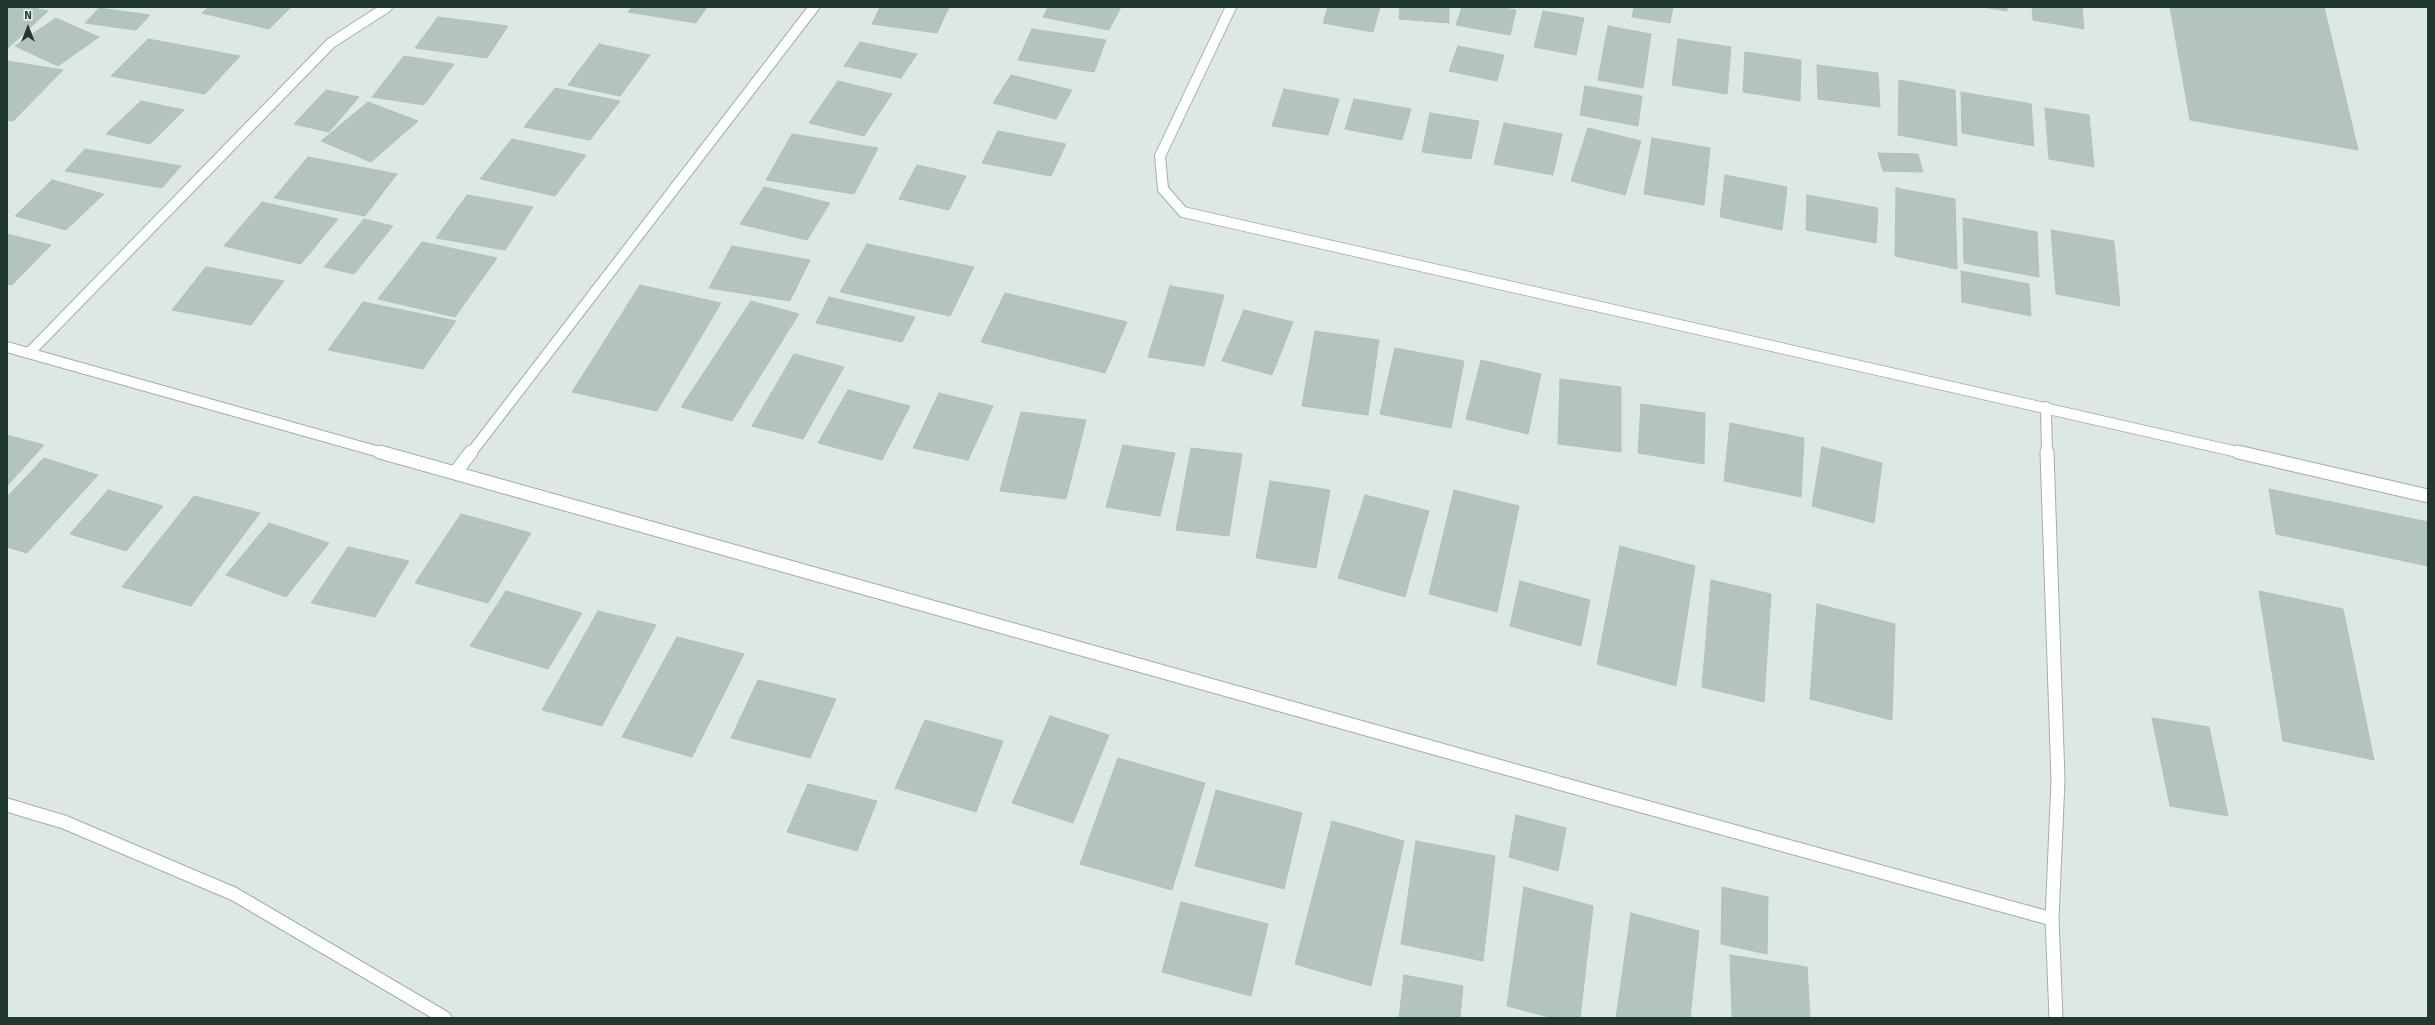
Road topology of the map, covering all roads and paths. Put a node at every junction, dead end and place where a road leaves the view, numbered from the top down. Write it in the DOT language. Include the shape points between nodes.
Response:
graph roads {
  1 [pos="386,7"];
  2 [pos="814,7"];
  3 [pos="1231,7"];
  4 [pos="7,347"];
  5 [pos="29,353"];
  6 [pos="2046,407"];
  7 [pos="455,473"];
  8 [pos="2428,496"];
  9 [pos="7,805"];
  10 [pos="2052,920"];
  11 [pos="445,1018"];
  12 [pos="2056,1018"];
  1 -- 5 [label="street" via="331,43"];
  2 -- 7 [label="street"];
  3 -- 6 [label="street" via="1160,156 1163,189 1182,212"];
  4 -- 5 [label="street"];
  5 -- 7 [label="street"];
  6 -- 8 [label="street"];
  6 -- 10 [label="street" via="2058,780"];
  7 -- 10 [label="street"];
  9 -- 11 [label="street" via="64,822 234,894"];
  10 -- 12 [label="street"];
}
